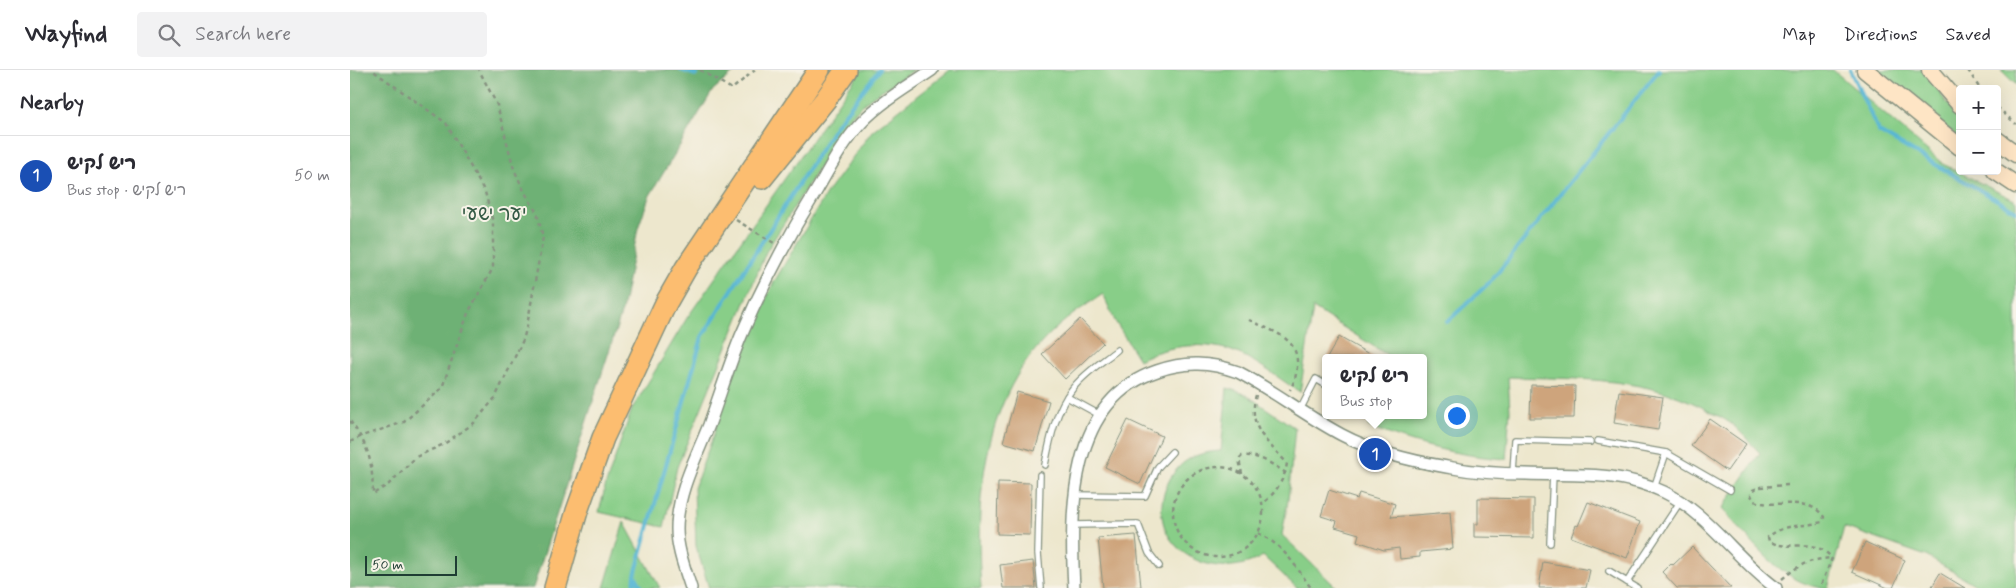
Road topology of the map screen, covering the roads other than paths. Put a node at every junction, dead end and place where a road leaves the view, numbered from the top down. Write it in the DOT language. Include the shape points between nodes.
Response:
graph roads {
  1 [pos="820,70"];
  2 [pos="846,70"];
  3 [pos="932,70"];
  4 [pos="1864,70"];
  5 [pos="1930,70"];
  6 [pos="1956,99"];
  7 [pos="2001,143"];
  8 [pos="1956,144"];
  9 [pos="2016,154"];
  10 [pos="2001,175"];
  11 [pos="2016,185"];
  12 [pos="666,303"];
  13 [pos="1117,350"];
  14 [pos="1322,383"];
  15 [pos="1067,397"];
  16 [pos="1300,410"];
  17 [pos="1100,416"];
  18 [pos="1598,441"];
  19 [pos="1590,442"];
  20 [pos="1172,452"];
  21 [pos="1666,453"];
  22 [pos="1045,465"];
  23 [pos="1514,473"];
  24 [pos="1553,474"];
  25 [pos="1040,475"];
  26 [pos="1654,488"];
  27 [pos="1730,490"];
  28 [pos="1074,495"];
  29 [pos="1680,502"];
  30 [pos="1072,525"];
  31 [pos="1550,543"];
  32 [pos="1159,566"];
  33 [pos="1609,571"];
  34 [pos="1627,582"];
  35 [pos="1774,587"];
  36 [pos="555,588"];
  37 [pos="691,588"];
  38 [pos="1041,588"];
  39 [pos="1074,588"];
  40 [pos="1637,588"];
  1 -- 12 [label="highway" via="686,268"];
  2 -- 12 [label="highway"];
  3 -- 37 [label="street" via="880,106 862,122 842,148 782,248 741,335 680,504 679,550"];
  4 -- 8 [label="main road"];
  5 -- 6 [label="main road"];
  7 -- 9 [label="main road"];
  10 -- 11 [label="main road"];
  12 -- 36 [label="highway" via="603,438"];
  13 -- 15 [label="lane" via="1083,378"];
  14 -- 16 [label="lane" via="1316,379"];
  15 -- 17 [label="lane"];
  15 -- 22 [label="lane" via="1054,426"];
  16 -- 17 [label="street" via="1238,372 1222,366 1194,363 1178,364 1145,375 1113,398"];
  16 -- 23 [label="street" via="1342,435 1386,452 1453,468"];
  17 -- 28 [label="street" via="1084,448"];
  18 -- 21 [label="lane"];
  19 -- 23 [label="lane" via="1515,440"];
  20 -- 28 [label="lane" via="1158,466 1145,496"];
  21 -- 26 [label="lane"];
  21 -- 27 [label="lane"];
  23 -- 24 [label="street"];
  24 -- 26 [label="street" via="1605,475"];
  24 -- 31 [label="lane"];
  25 -- 38 [label="lane" via="1038,553"];
  26 -- 29 [label="street"];
  28 -- 30 [label="street"];
  29 -- 34 [label="lane"];
  29 -- 35 [label="street" via="1714,528"];
  30 -- 32 [label="lane" via="1138,524 1149,553"];
  30 -- 39 [label="street"];
  33 -- 34 [label="lane"];
  34 -- 40 [label="lane"];
}
